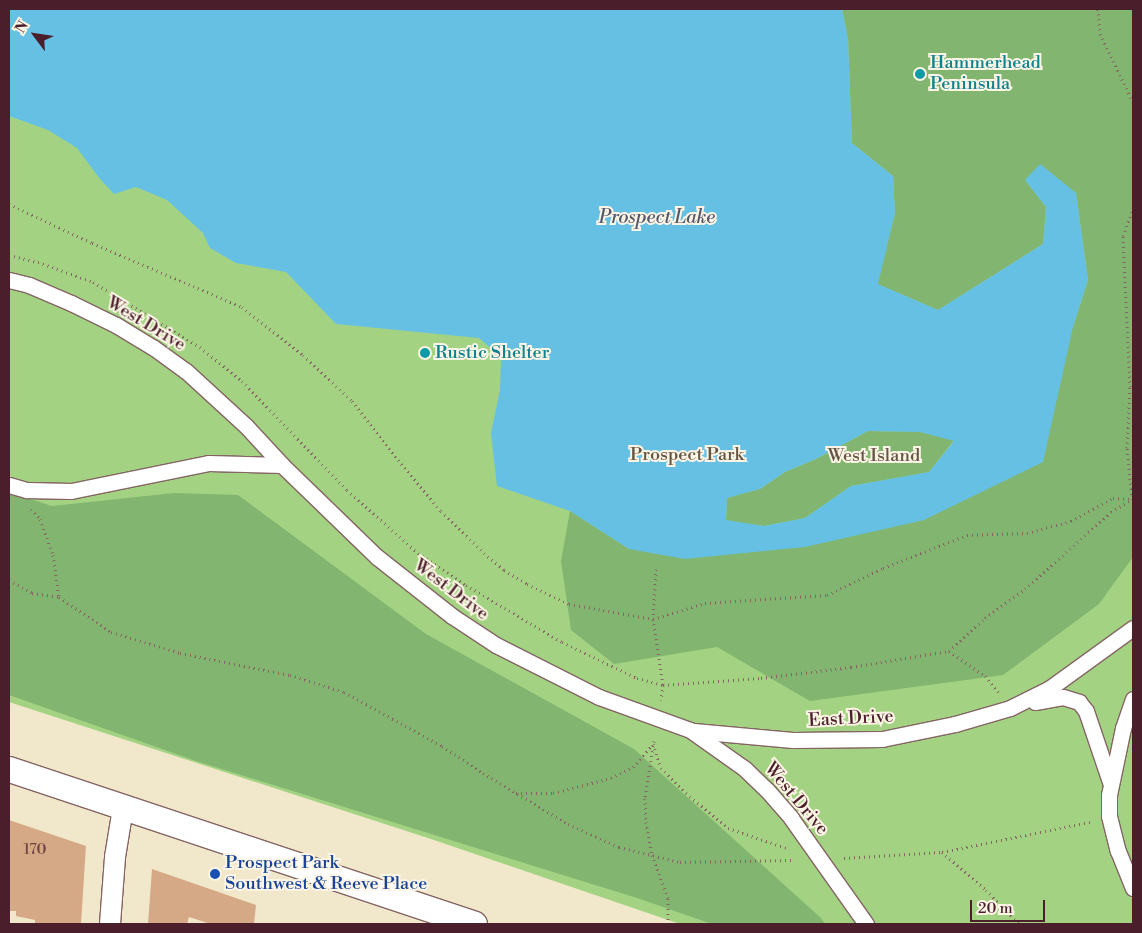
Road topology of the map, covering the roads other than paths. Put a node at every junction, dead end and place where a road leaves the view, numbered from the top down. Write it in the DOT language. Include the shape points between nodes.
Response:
graph roads {
  1 [pos="9,280"];
  2 [pos="282,465"];
  3 [pos="9,485"];
  4 [pos="1133,628"];
  5 [pos="1133,699"];
  6 [pos="1010,708"];
  7 [pos="690,730"];
  8 [pos="9,769"];
  9 [pos="1110,784"];
  10 [pos="123,808"];
  11 [pos="1133,888"];
  12 [pos="110,924"];
  13 [pos="474,924"];
  14 [pos="866,924"];
  1 -- 2 [label="street, West Drive" via="71,303 154,348 215,396"];
  2 -- 3 [label="street" via="209,462 71,491 27,490"];
  2 -- 7 [label="street, West Drive" via="377,557 452,616 496,645 599,697"];
  4 -- 6 [label="street, East Drive" via="1050,688"];
  5 -- 9 [label="street, East Drive"];
  6 -- 7 [label="street, East Drive" via="962,722 882,738 792,740"];
  6 -- 9 [label="street, East Drive" via="1063,697 1079,702 1089,719"];
  7 -- 14 [label="street, West Drive" via="746,768 762,784 822,859"];
  8 -- 10 [label="street"];
  9 -- 11 [label="street, East Drive" via="1109,816 1118,851"];
  10 -- 12 [label="street"];
  10 -- 13 [label="street"];
}
